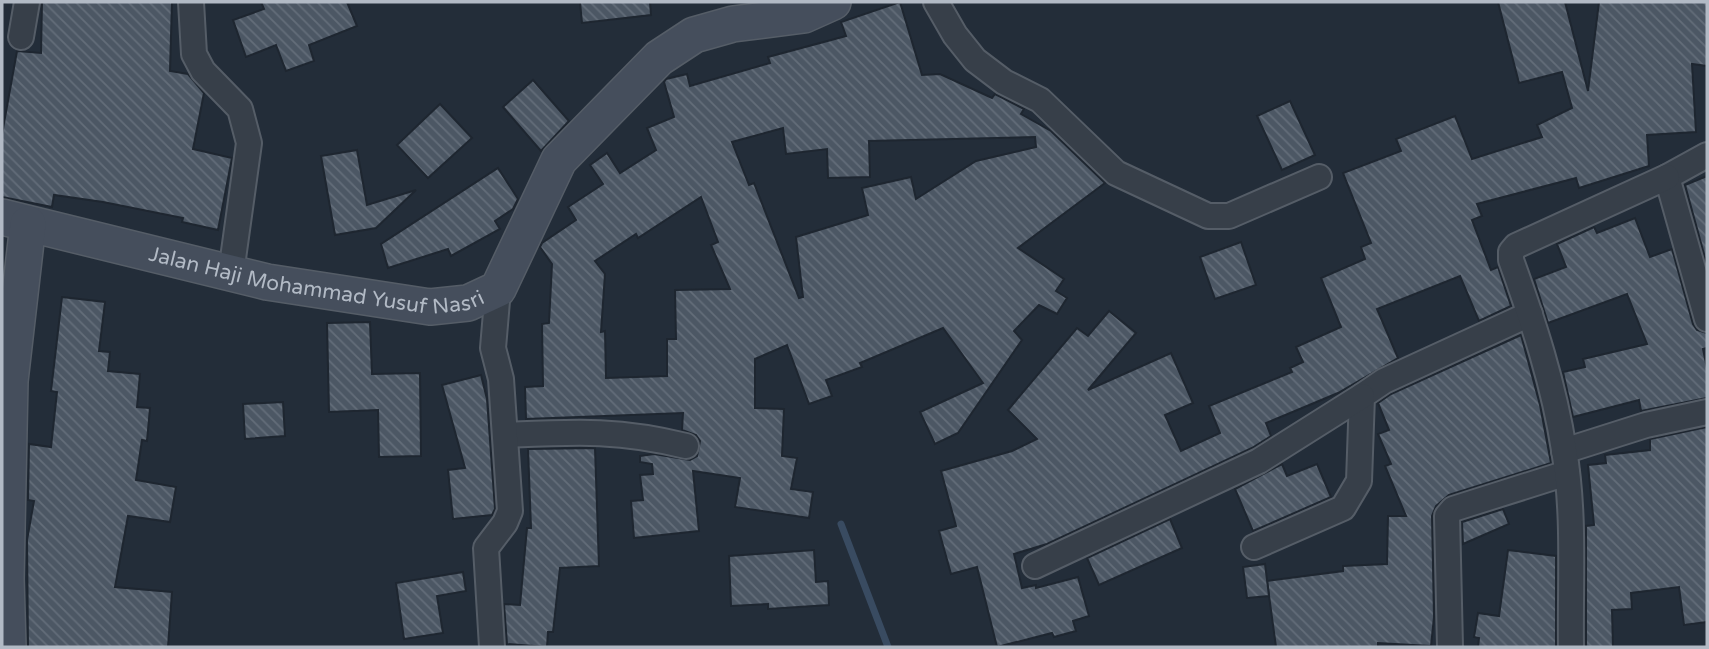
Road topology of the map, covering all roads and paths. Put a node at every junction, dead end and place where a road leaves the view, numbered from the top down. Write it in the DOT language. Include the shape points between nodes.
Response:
graph roads {
  1 [pos="27,2"];
  2 [pos="191,2"];
  3 [pos="833,2"];
  4 [pos="936,2"];
  5 [pos="21,37"];
  6 [pos="1707,155"];
  7 [pos="1319,177"];
  8 [pos="1667,177"];
  9 [pos="15,221"];
  10 [pos="230,273"];
  11 [pos="498,289"];
  12 [pos="1530,314"];
  13 [pos="1707,319"];
  14 [pos="1362,396"];
  15 [pos="1707,412"];
  16 [pos="505,435"];
  17 [pos="686,446"];
  18 [pos="1565,462"];
  19 [pos="1254,547"];
  20 [pos="1035,566"];
  21 [pos="8,647"];
  22 [pos="492,647"];
  23 [pos="1450,647"];
  24 [pos="1571,647"];
  1 -- 5 [label="street"];
  2 -- 10 [label="street" via="194,54 203,71 240,109 249,143"];
  3 -- 11 [label="street, Jalan Haji Mohammad Yusuf Nasri" via="804,15 733,24 694,35 659,58 559,160"];
  4 -- 7 [label="street" via="975,60 1004,82 1040,100 1116,173 1208,216 1229,216"];
  6 -- 8 [label="street"];
  8 -- 12 [label="street" via="1517,246 1511,260"];
  8 -- 13 [label="street"];
  9 -- 10 [label="street, Jalan Haji Mohammad Yusuf Nasri"];
  9 -- 21 [label="street"];
  10 -- 11 [label="street, Jalan Haji Mohammad Yusuf Nasri" via="430,307 468,303"];
  11 -- 16 [label="street" via="493,348 501,379"];
  12 -- 14 [label="street" via="1384,381"];
  12 -- 18 [label="street"];
  14 -- 19 [label="street" via="1359,481 1343,508"];
  14 -- 20 [label="street" via="1259,461"];
  15 -- 18 [label="street" via="1646,425"];
  16 -- 17 [label="street" via="603,431"];
  16 -- 22 [label="street" via="510,511 486,548"];
  18 -- 23 [label="street" via="1453,509 1447,516"];
  18 -- 24 [label="street"];
}
